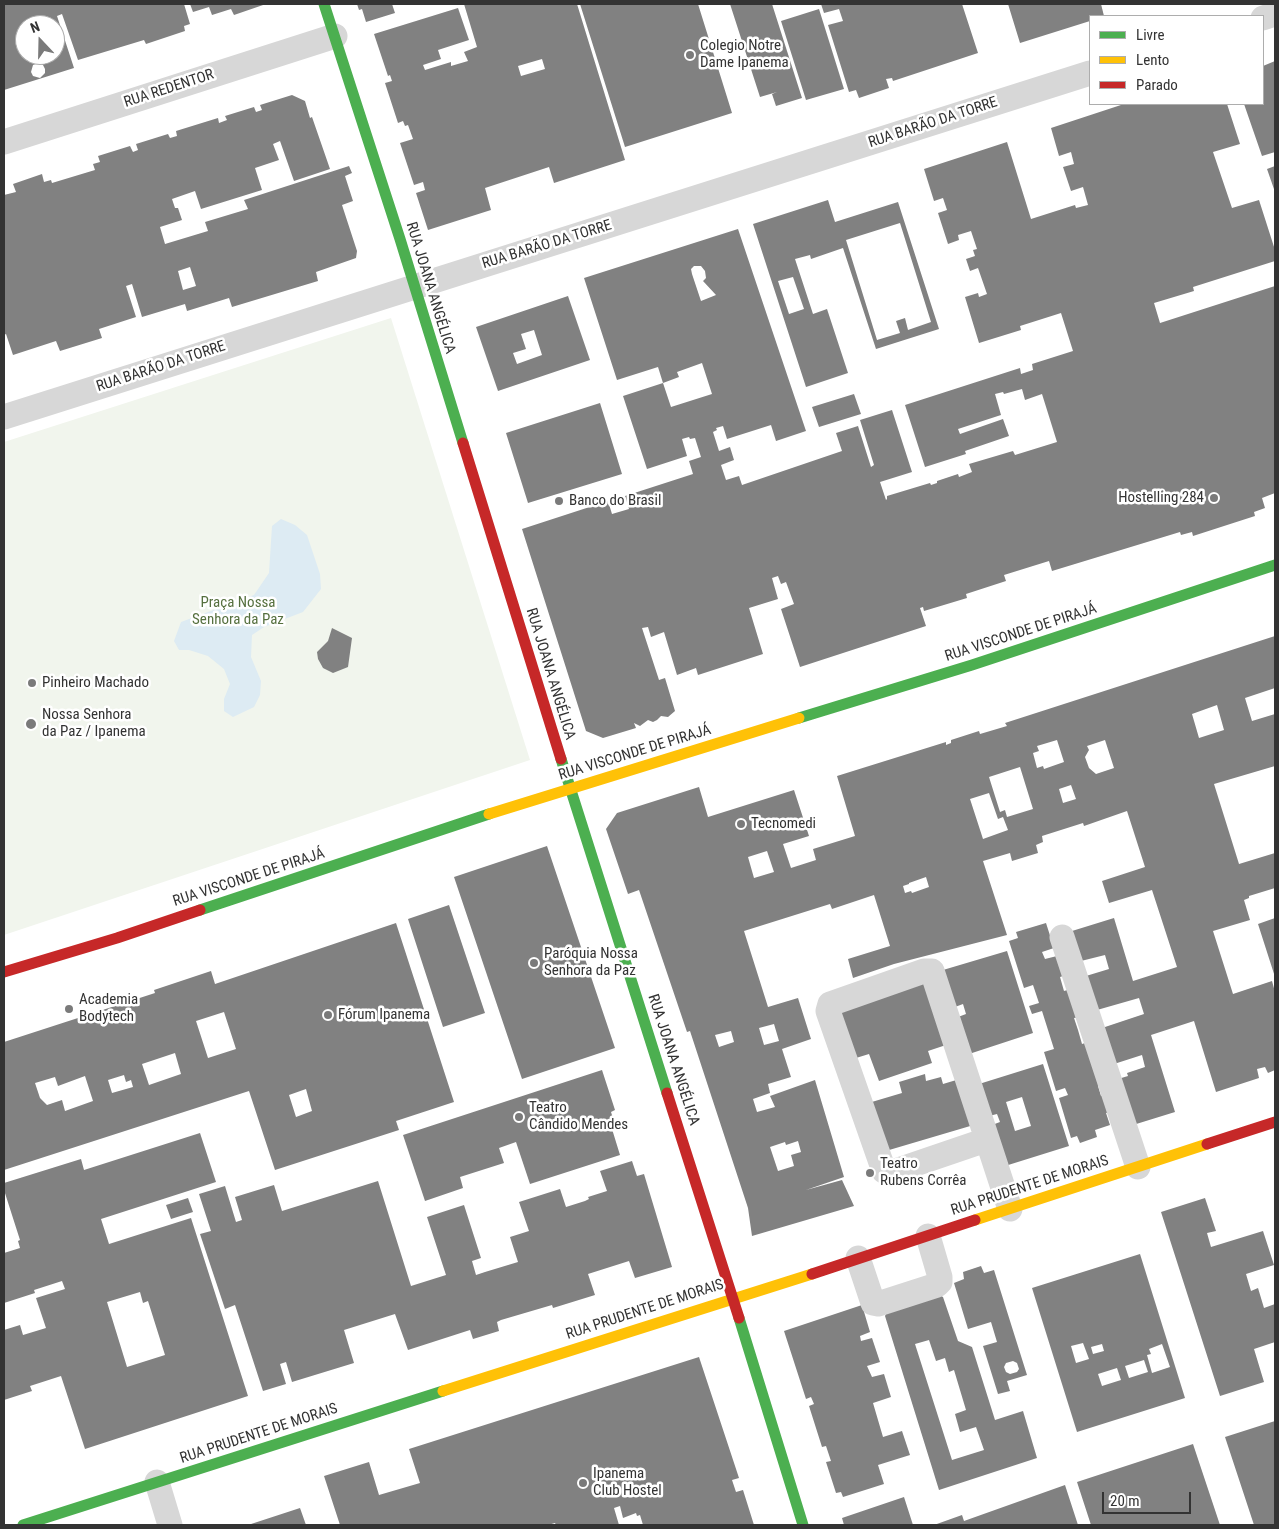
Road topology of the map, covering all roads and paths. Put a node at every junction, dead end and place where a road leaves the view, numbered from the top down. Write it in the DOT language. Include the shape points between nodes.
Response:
graph roads {
  1 [pos="324,4"];
  2 [pos="335,36"];
  3 [pos="1089,73"];
  4 [pos="4,142"];
  5 [pos="414,286"];
  6 [pos="4,417"];
  7 [pos="1275,565"];
  8 [pos="570,789"];
  9 [pos="1062,937"];
  10 [pos="4,972"];
  11 [pos="1275,1122"];
  12 [pos="986,1140"];
  13 [pos="1138,1167"];
  14 [pos="1010,1209"];
  15 [pos="928,1236"];
  16 [pos="858,1258"];
  17 [pos="733,1298"];
  18 [pos="156,1482"];
  19 [pos="23,1525"];
  20 [pos="170,1525"];
  21 [pos="804,1525"];
  1 -- 2 [label="main road, RUA JOANA ANGÉLICA"];
  2 -- 4 [label="street, RUA REDENTOR"];
  2 -- 5 [label="main road, RUA JOANA ANGÉLICA"];
  3 -- 5 [label="street, RUA BARÃO DA TORRE"];
  5 -- 6 [label="street, RUA BARÃO DA TORRE"];
  5 -- 8 [label="main road, RUA JOANA ANGÉLICA"];
  7 -- 8 [label="main road, RUA VISCONDE DE PIRAJÁ" via="972,665"];
  8 -- 10 [label="main road, RUA VISCONDE DE PIRAJÁ"];
  8 -- 17 [label="main road, RUA JOANA ANGÉLICA"];
  9 -- 13 [label="street"];
  11 -- 13 [label="main road, RUA PRUDENTE DE MORAIS"];
  12 -- 12 [label="street" via="932,971 830,1004 828,1011 884,1171 895,1171"];
  12 -- 14 [label="street"];
  13 -- 14 [label="main road, RUA PRUDENTE DE MORAIS"];
  14 -- 15 [label="main road, RUA PRUDENTE DE MORAIS"];
  15 -- 16 [label="main road, RUA PRUDENTE DE MORAIS"];
  15 -- 16 [label="street" via="940,1282 878,1304 872,1303"];
  16 -- 17 [label="main road, RUA PRUDENTE DE MORAIS"];
  17 -- 18 [label="main road, RUA PRUDENTE DE MORAIS"];
  17 -- 21 [label="main road, RUA JOANA ANGÉLICA"];
  18 -- 19 [label="main road, RUA PRUDENTE DE MORAIS"];
  18 -- 20 [label="street"];
}
